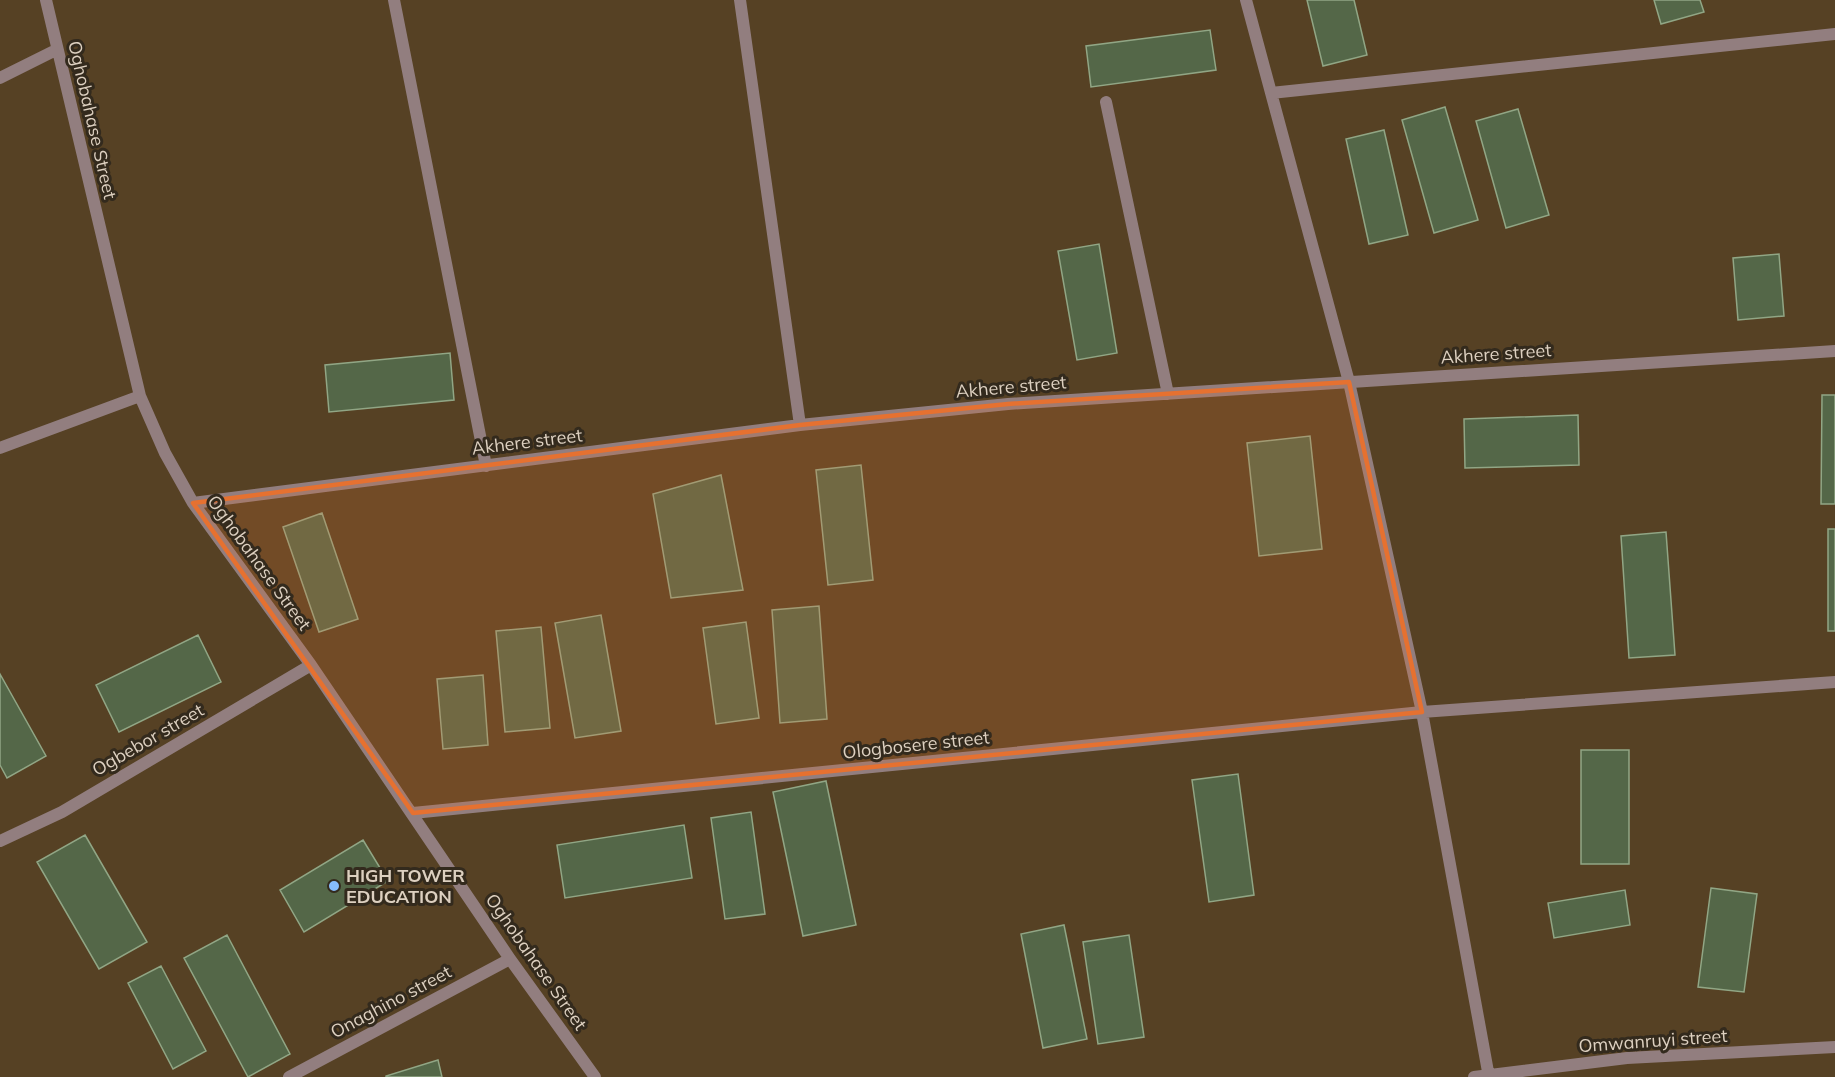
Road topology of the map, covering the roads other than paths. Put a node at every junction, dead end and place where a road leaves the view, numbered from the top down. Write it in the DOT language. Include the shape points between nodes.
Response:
graph roads {
  1 [pos="46,0"];
  2 [pos="394,0"];
  3 [pos="740,0"];
  4 [pos="1246,0"];
  5 [pos="1835,34"];
  6 [pos="56,50"];
  7 [pos="0,78"];
  8 [pos="1271,93"];
  9 [pos="1106,102"];
  10 [pos="1835,351"];
  11 [pos="1349,382"];
  12 [pos="1168,394"];
  13 [pos="140,396"];
  14 [pos="800,425"];
  15 [pos="0,448"];
  16 [pos="486,466"];
  17 [pos="193,503"];
  18 [pos="311,665"];
  19 [pos="1835,682"];
  20 [pos="1422,712"];
  21 [pos="413,813"];
  22 [pos="0,841"];
  23 [pos="510,959"];
  24 [pos="1835,1047"];
  25 [pos="1489,1076"];
  26 [pos="289,1077"];
  27 [pos="595,1077"];
  28 [pos="1474,1077"];
  1 -- 6 [label="street, Oghobahase Street"];
  2 -- 16 [label="street"];
  3 -- 14 [label="street"];
  4 -- 8 [label="street"];
  5 -- 8 [label="street"];
  6 -- 7 [label="street"];
  6 -- 13 [label="street, Oghobahase Street"];
  8 -- 11 [label="street"];
  9 -- 12 [label="street"];
  10 -- 11 [label="street, Akhere street"];
  11 -- 12 [label="street, Akhere street"];
  11 -- 20 [label="street"];
  12 -- 14 [label="street, Akhere street" via="1008,404"];
  13 -- 15 [label="street"];
  13 -- 17 [label="street, Oghobahase Street"];
  14 -- 16 [label="street, Akhere street"];
  16 -- 17 [label="street, Akhere street"];
  17 -- 18 [label="street, Oghobahase Street"];
  18 -- 21 [label="street, Oghobahase Street"];
  18 -- 22 [label="street, Ogbebor street" via="62,812"];
  19 -- 20 [label="street, Ologbosere street"];
  20 -- 21 [label="street, Ologbosere street"];
  20 -- 25 [label="street"];
  21 -- 23 [label="street, Oghobahase Street"];
  23 -- 26 [label="street, Onaghino street"];
  23 -- 27 [label="street, Oghobahase Street"];
  24 -- 25 [label="street, Omwanruyi street" via="1627,1058"];
  25 -- 28 [label="street, Omwanruyi street"];
}
